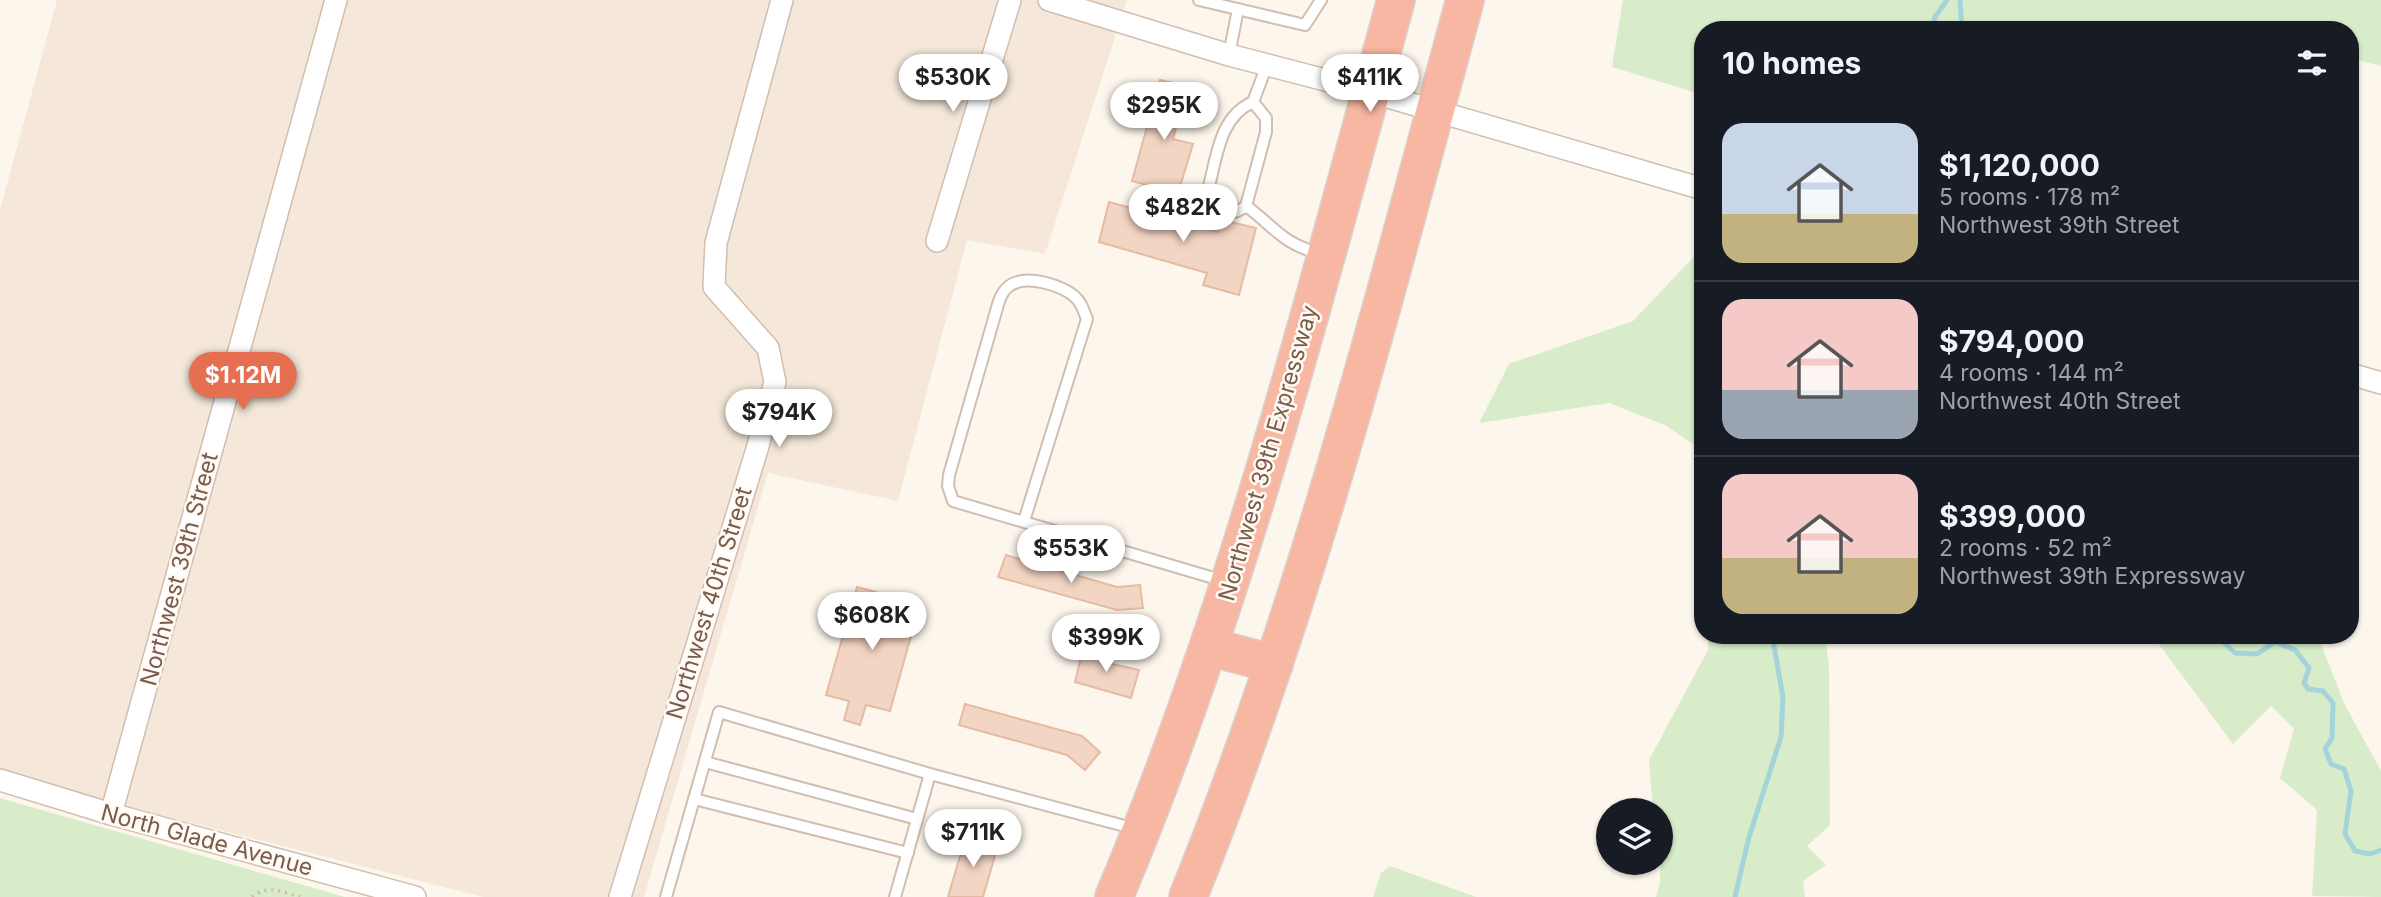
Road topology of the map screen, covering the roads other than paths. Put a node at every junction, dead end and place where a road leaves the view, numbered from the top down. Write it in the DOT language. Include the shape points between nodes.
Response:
graph roads {
  1 [pos="336,0"];
  2 [pos="782,0"];
  3 [pos="1010,0"];
  4 [pos="1049,0"];
  5 [pos="1199,0"];
  6 [pos="1321,0"];
  7 [pos="1396,0"];
  8 [pos="1465,0"];
  9 [pos="1238,9"];
  10 [pos="1229,55"];
  11 [pos="1267,65"];
  12 [pos="1371,92"];
  13 [pos="1254,102"];
  14 [pos="1434,113"];
  15 [pos="1694,186"];
  16 [pos="1245,206"];
  17 [pos="937,241"];
  18 [pos="1325,256"];
  19 [pos="2359,377"];
  20 [pos="2381,383"];
  21 [pos="1024,521"];
  22 [pos="1230,583"];
  23 [pos="1210,647"];
  24 [pos="1274,664"];
  25 [pos="705,762"];
  26 [pos="930,774"];
  27 [pos="0,780"];
  28 [pos="694,799"];
  29 [pos="111,814"];
  30 [pos="917,819"];
  31 [pos="1142,831"];
  32 [pos="908,853"];
  33 [pos="415,897"];
  34 [pos="620,897"];
  35 [pos="666,897"];
  36 [pos="895,897"];
  37 [pos="1114,897"];
  38 [pos="1188,897"];
  1 -- 29 [label="street, Northwest 39th Street"];
  2 -- 34 [label="street, Northwest 40th Street" via="716,243 714,286 768,348 775,382"];
  3 -- 17 [label="street"];
  4 -- 10 [label="street"];
  5 -- 9 [label="lane"];
  6 -- 9 [label="lane" via="1305,25"];
  7 -- 12 [label="highway, Northwest 39th Expressway"];
  8 -- 14 [label="highway"];
  9 -- 10 [label="lane"];
  10 -- 11 [label="street"];
  11 -- 12 [label="street"];
  11 -- 13 [label="lane"];
  12 -- 14 [label="street"];
  12 -- 18 [label="highway, Northwest 39th Expressway"];
  13 -- 16 [label="lane" via="1266,118 1266,132"];
  13 -- 16 [label="lane" via="1239,108 1228,120 1206,200 1212,208 1230,214"];
  14 -- 15 [label="street"];
  14 -- 24 [label="highway" via="1342,450"];
  16 -- 18 [label="lane" via="1296,245"];
  18 -- 22 [label="highway, Northwest 39th Expressway"];
  19 -- 20 [label="street"];
  21 -- 21 [label="lane" via="953,501 948,486 999,301 1006,287 1016,282 1043,282 1071,293 1087,319"];
  21 -- 22 [label="lane"];
  22 -- 23 [label="highway, Northwest 39th Expressway"];
  23 -- 24 [label="highway"];
  23 -- 31 [label="highway, Northwest 39th Expressway"];
  24 -- 38 [label="highway"];
  25 -- 26 [label="lane" via="719,712"];
  25 -- 28 [label="lane"];
  25 -- 30 [label="lane"];
  26 -- 30 [label="lane"];
  26 -- 31 [label="lane"];
  27 -- 29 [label="street, North Glade Avenue"];
  28 -- 32 [label="lane"];
  28 -- 35 [label="lane"];
  29 -- 33 [label="street, North Glade Avenue"];
  30 -- 32 [label="lane"];
  31 -- 37 [label="highway, Northwest 39th Expressway"];
  32 -- 36 [label="lane"];
}
